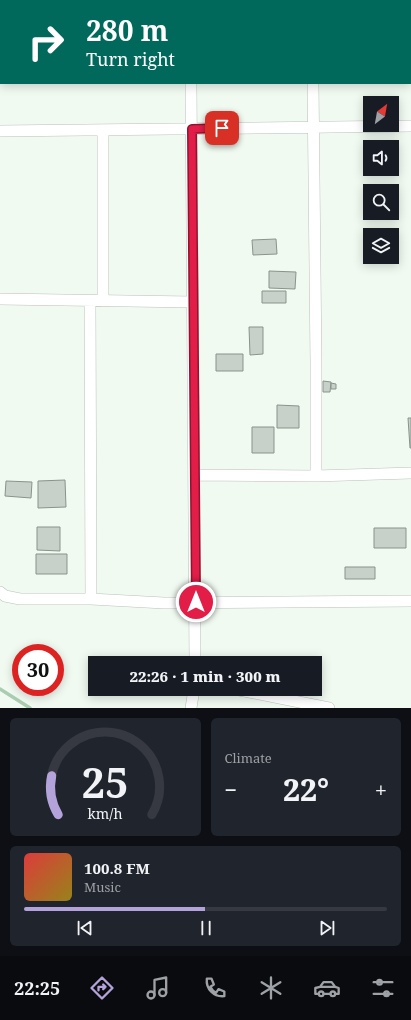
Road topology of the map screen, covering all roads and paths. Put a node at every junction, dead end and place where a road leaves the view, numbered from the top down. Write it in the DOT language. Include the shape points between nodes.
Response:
graph roads {
  1 [pos="191,84"];
  2 [pos="313,84"];
  3 [pos="411,126"];
  4 [pos="314,127"];
  5 [pos="192,129"];
  6 [pos="104,130"];
  7 [pos="0,132"];
  8 [pos="0,299"];
  9 [pos="90,301"];
  10 [pos="103,301"];
  11 [pos="192,302"];
  12 [pos="411,473"];
  13 [pos="194,475"];
  14 [pos="316,476"];
  15 [pos="0,592"];
  16 [pos="91,599"];
  17 [pos="411,601"];
  18 [pos="196,602"];
  19 [pos="195,656"];
  20 [pos="193,696"];
  21 [pos="269,696"];
  22 [pos="191,708"];
  23 [pos="329,708"];
  1 -- 5 [label="street"];
  2 -- 4 [label="street"];
  3 -- 4 [label="street"];
  4 -- 5 [label="street"];
  4 -- 14 [label="street"];
  5 -- 6 [label="street"];
  5 -- 11 [label="street"];
  6 -- 7 [label="street"];
  6 -- 10 [label="street"];
  8 -- 9 [label="street"];
  9 -- 10 [label="street"];
  9 -- 16 [label="street"];
  10 -- 11 [label="street"];
  11 -- 13 [label="street"];
  12 -- 14 [label="street"];
  13 -- 14 [label="street"];
  13 -- 18 [label="street"];
  15 -- 16 [label="street" via="5,596 20,599"];
  16 -- 18 [label="street"];
  17 -- 18 [label="street"];
  18 -- 19 [label="street"];
  20 -- 22 [label="street"];
  21 -- 23 [label="street"];
}
